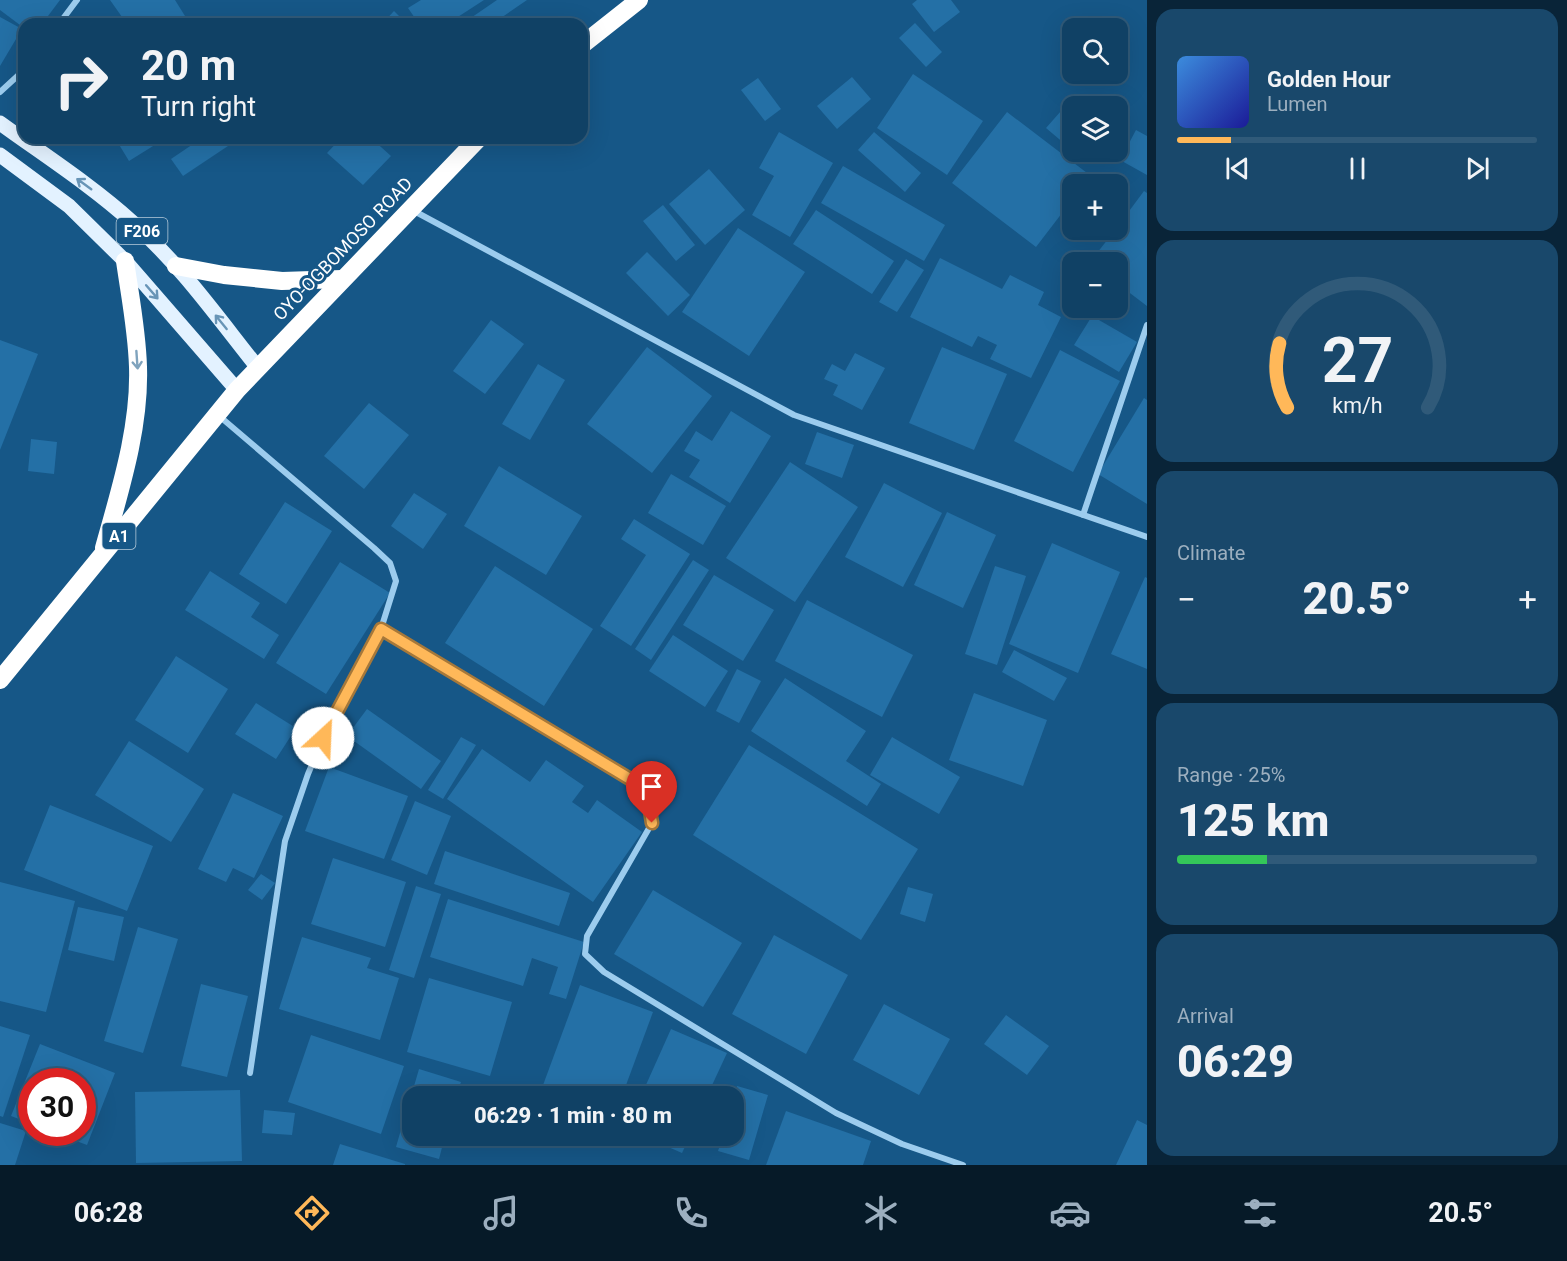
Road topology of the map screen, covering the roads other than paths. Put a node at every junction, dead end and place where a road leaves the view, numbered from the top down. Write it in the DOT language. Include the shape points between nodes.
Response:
graph roads {
  1 [pos="77,0"];
  2 [pos="639,0"];
  3 [pos="64,18"];
  4 [pos="588,40"];
  5 [pos="18,76"];
  6 [pos="0,92"];
  7 [pos="0,123"];
  8 [pos="18,136"];
  9 [pos="29,144"];
  10 [pos="473,144"];
  11 [pos="0,155"];
  12 [pos="411,209"];
  13 [pos="124,261"];
  14 [pos="176,266"];
  15 [pos="342,279"];
  16 [pos="1147,326"];
  17 [pos="258,368"];
  18 [pos="237,390"];
  19 [pos="217,414"];
  20 [pos="1083,515"];
  21 [pos="1147,537"];
  22 [pos="102,556"];
  23 [pos="381,629"];
  24 [pos="0,680"];
  25 [pos="250,1073"];
  26 [pos="963,1165"];
  1 -- 3 [label="street"];
  2 -- 4 [label="highway"];
  5 -- 6 [label="street"];
  8 -- 7 [label="main road, F206, one-way"];
  14 -- 9 [label="main road, F206, one-way" via="133,222"];
  10 -- 12 [label="highway, OYO-OGBOMOSO ROAD / A1"];
  11 -- 13 [label="main road, F206" via="69,206"];
  12 -- 15 [label="highway, OYO-OGBOMOSO ROAD / A1"];
  12 -- 20 [label="street" via="794,414"];
  13 -- 18 [label="main road, F206, one-way"];
  13 -- 22 [label="highway, one-way" via="138,368 135,421"];
  14 -- 15 [label="highway" via="224,276 282,281"];
  17 -- 14 [label="main road, F206, one-way"];
  15 -- 17 [label="highway, OYO-OGBOMOSO ROAD / A1"];
  16 -- 20 [label="street"];
  17 -- 18 [label="highway, OYO-OGBOMOSO ROAD / A1"];
  18 -- 19 [label="highway, A1"];
  19 -- 22 [label="highway, A1"];
  19 -- 23 [label="street" via="390,563 396,581"];
  20 -- 21 [label="street"];
  22 -- 24 [label="highway, A1"];
  23 -- 25 [label="street" via="331,720 285,841"];
  23 -- 26 [label="street" via="630,779 648,798 652,823 587,936 585,954 604,972 836,1113 902,1144"];
}
